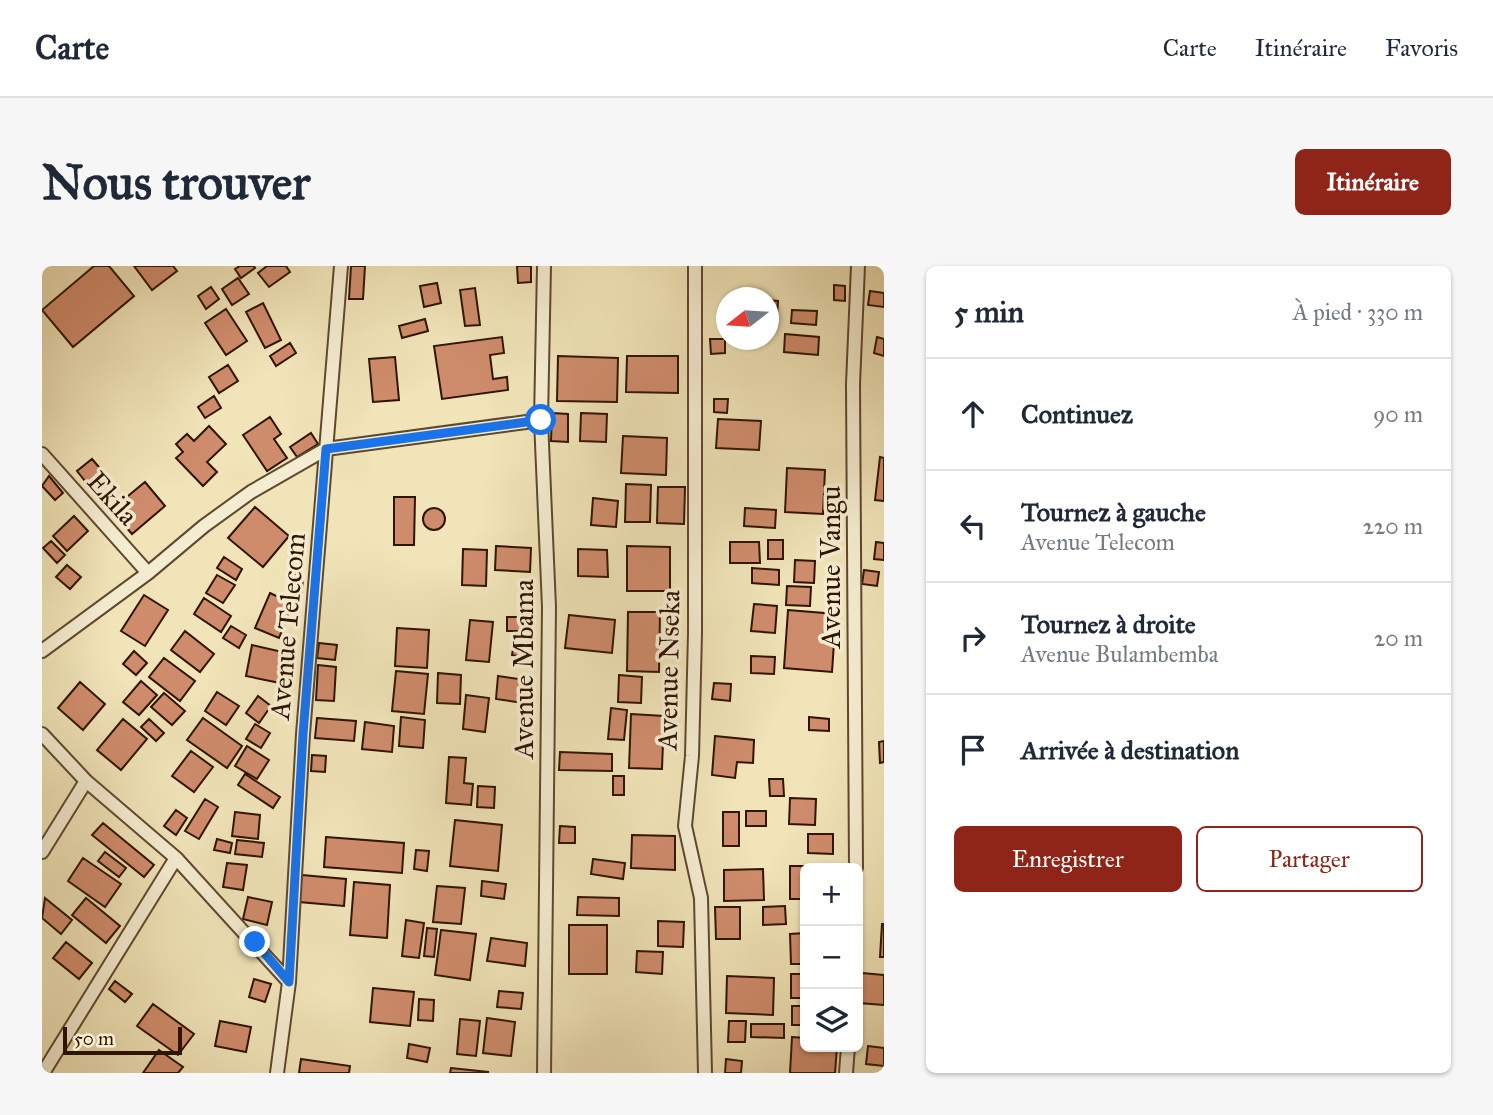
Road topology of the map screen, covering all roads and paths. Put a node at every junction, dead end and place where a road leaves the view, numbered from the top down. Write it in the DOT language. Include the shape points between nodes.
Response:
graph roads {
  1 [pos="341,266"];
  2 [pos="544,266"];
  3 [pos="695,266"];
  4 [pos="859,266"];
  5 [pos="541,420"];
  6 [pos="326,449"];
  7 [pos="42,454"];
  8 [pos="148,573"];
  9 [pos="42,651"];
  10 [pos="42,734"];
  11 [pos="86,781"];
  12 [pos="42,852"];
  13 [pos="176,858"];
  14 [pos="856,863"];
  15 [pos="289,982"];
  16 [pos="848,1052"];
  17 [pos="43,1073"];
  18 [pos="277,1073"];
  19 [pos="544,1073"];
  20 [pos="705,1073"];
  21 [pos="846,1073"];
  1 -- 6 [label="street, Avenue Telecom"];
  2 -- 5 [label="street, Avenue Mbama"];
  3 -- 20 [label="street, Avenue Nseka" via="695,633 685,826 701,898"];
  4 -- 14 [label="street, Avenue Vangu" via="853,384"];
  5 -- 6 [label="street"];
  5 -- 19 [label="street, Avenue Mbama" via="549,607"];
  6 -- 8 [label="street" via="251,492"];
  6 -- 15 [label="street, Avenue Telecom"];
  7 -- 8 [label="street, Ekila"];
  8 -- 9 [label="street"];
  10 -- 11 [label="street"];
  11 -- 12 [label="street"];
  11 -- 13 [label="street"];
  13 -- 15 [label="street"];
  13 -- 17 [label="street"];
  15 -- 18 [label="street, Avenue Telecom"];
  16 -- 21 [label="street"];
}
